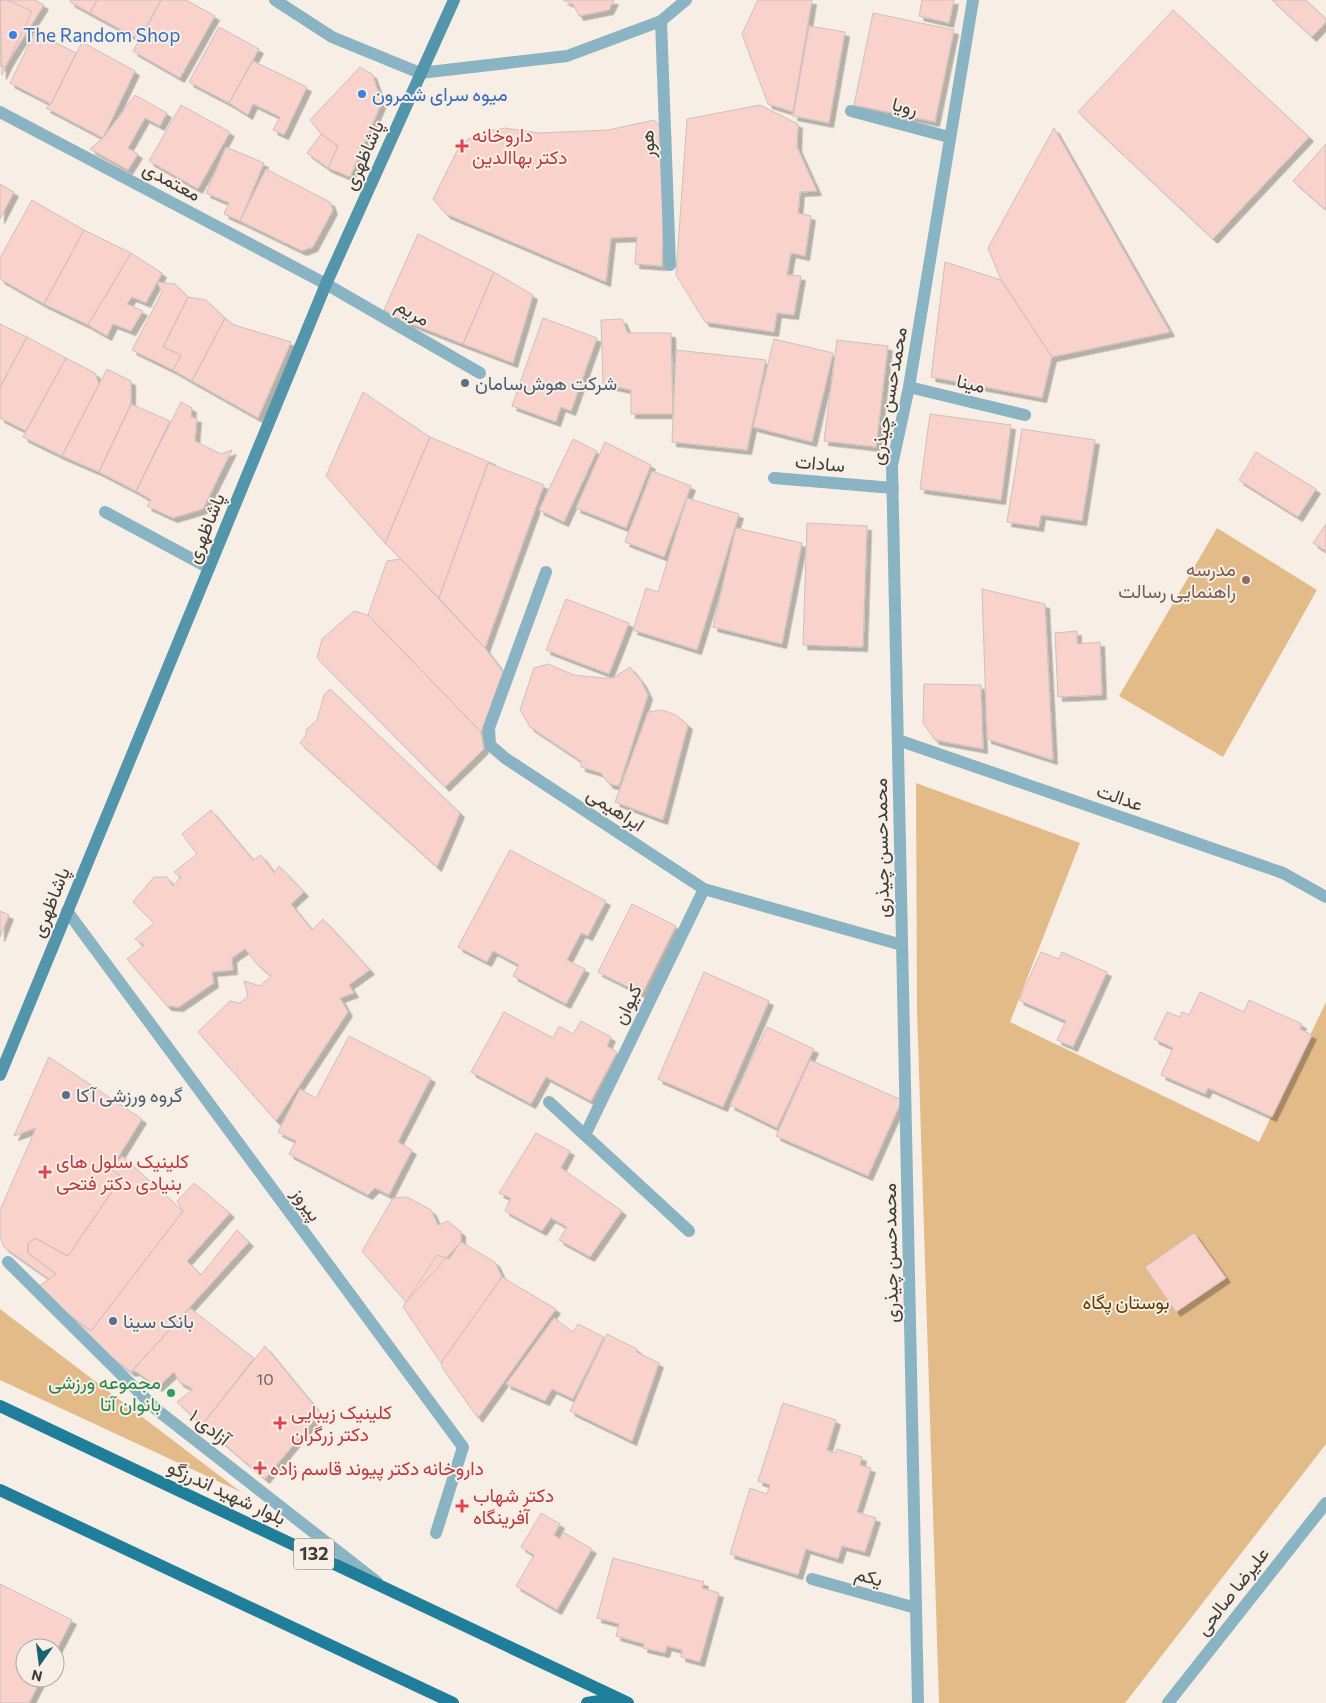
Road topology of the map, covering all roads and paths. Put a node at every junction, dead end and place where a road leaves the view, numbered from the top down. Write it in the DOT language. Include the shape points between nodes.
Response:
graph roads {
  1 [pos="275,0"];
  2 [pos="454,0"];
  3 [pos="686,0"];
  4 [pos="973,0"];
  5 [pos="661,21"];
  6 [pos="420,73"];
  7 [pos="850,111"];
  8 [pos="0,112"];
  9 [pos="950,137"];
  10 [pos="670,265"];
  11 [pos="326,284"];
  12 [pos="480,373"];
  13 [pos="909,387"];
  14 [pos="1025,415"];
  15 [pos="774,478"];
  16 [pos="893,488"];
  17 [pos="105,512"];
  18 [pos="209,568"];
  19 [pos="546,572"];
  20 [pos="898,740"];
  21 [pos="704,889"];
  22 [pos="1326,897"];
  23 [pos="67,911"];
  24 [pos="902,945"];
  25 [pos="0,1075"];
  26 [pos="549,1102"];
  27 [pos="585,1135"];
  28 [pos="689,1231"];
  29 [pos="8,1262"];
  30 [pos="0,1406"];
  31 [pos="0,1490"];
  32 [pos="1326,1503"];
  33 [pos="436,1533"];
  34 [pos="812,1579"];
  35 [pos="380,1586"];
  36 [pos="916,1608"];
  37 [pos="623,1701"];
  38 [pos="453,1703"];
  39 [pos="587,1703"];
  40 [pos="918,1703"];
  41 [pos="1168,1703"];
  1 -- 6 [label="street" via="332,37"];
  2 -- 6 [label="main road, پاشاظهری"];
  3 -- 5 [label="street"];
  4 -- 9 [label="street, محمدحسن چیذری"];
  5 -- 6 [label="street" via="567,56"];
  5 -- 10 [label="street, هور"];
  6 -- 11 [label="main road, پاشاظهری"];
  7 -- 9 [label="street, رویا"];
  8 -- 11 [label="street, معتمدی"];
  9 -- 13 [label="street, محمدحسن چیذری"];
  11 -- 12 [label="street, مریم"];
  11 -- 18 [label="main road, پاشاظهری"];
  13 -- 14 [label="street, مینا"];
  13 -- 16 [label="street, محمدحسن چیذری" via="892,465"];
  15 -- 16 [label="street, سادات"];
  16 -- 20 [label="street, محمدحسن چیذری"];
  17 -- 18 [label="street"];
  18 -- 23 [label="main road, پاشاظهری"];
  19 -- 21 [label="street, ابراهیمی" via="488,728 490,745"];
  20 -- 22 [label="street, عدالت" via="1283,873"];
  20 -- 24 [label="street, محمدحسن چیذری"];
  21 -- 24 [label="street, ابراهیمی"];
  21 -- 27 [label="street, کیوان"];
  23 -- 25 [label="main road, پاشاظهری"];
  23 -- 33 [label="street, پیروز" via="463,1448"];
  24 -- 36 [label="street, محمدحسن چیذری"];
  26 -- 27 [label="street"];
  27 -- 28 [label="street"];
  29 -- 35 [label="street, آزادی ۱" via="157,1410 360,1567"];
  30 -- 35 [label="main road, بلوار شهید اندرزگو / 132"];
  31 -- 38 [label="main road"];
  32 -- 41 [label="street, علیرضا صالحی"];
  34 -- 36 [label="street, یکم"];
  35 -- 37 [label="main road, بلوار شهید اندرزگو / 132"];
  36 -- 40 [label="street, محمدحسن چیذری"];
  37 -- 39 [label="main road"];
}
